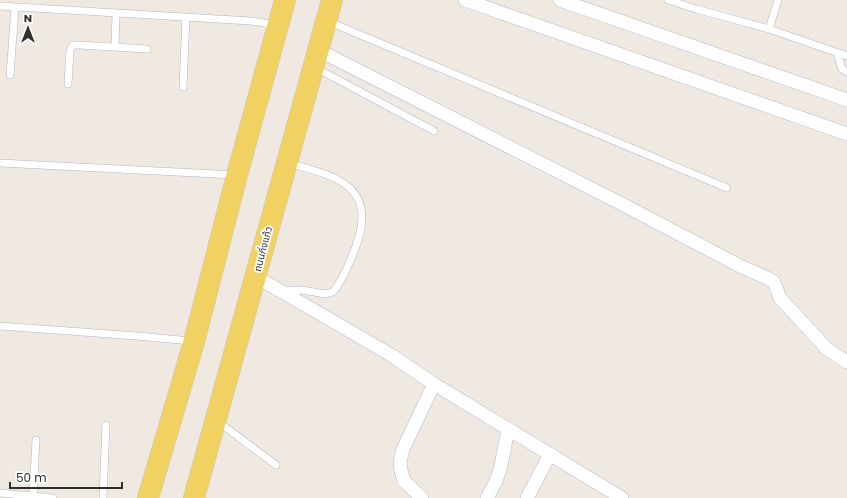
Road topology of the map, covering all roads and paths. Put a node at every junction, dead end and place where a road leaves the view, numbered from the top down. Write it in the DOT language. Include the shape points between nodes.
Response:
graph roads {
  1 [pos="285,0"];
  2 [pos="332,0"];
  3 [pos="465,0"];
  4 [pos="560,0"];
  5 [pos="668,0"];
  6 [pos="778,0"];
  7 [pos="0,6"];
  8 [pos="15,7"];
  9 [pos="116,13"];
  10 [pos="186,17"];
  11 [pos="326,20"];
  12 [pos="278,25"];
  13 [pos="769,29"];
  14 [pos="115,47"];
  15 [pos="147,49"];
  16 [pos="837,53"];
  17 [pos="847,56"];
  18 [pos="316,59"];
  19 [pos="847,72"];
  20 [pos="10,75"];
  21 [pos="68,84"];
  22 [pos="183,87"];
  23 [pos="847,100"];
  24 [pos="434,130"];
  25 [pos="847,134"];
  26 [pos="0,163"];
  27 [pos="287,163"];
  28 [pos="237,175"];
  29 [pos="727,188"];
  30 [pos="255,276"];
  31 [pos="281,291"];
  32 [pos="0,326"];
  33 [pos="194,342"];
  34 [pos="847,362"];
  35 [pos="434,384"];
  36 [pos="216,420"];
  37 [pos="106,425"];
  38 [pos="508,428"];
  39 [pos="36,440"];
  40 [pos="550,454"];
  41 [pos="276,465"];
  42 [pos="0,493"];
  43 [pos="33,496"];
  44 [pos="53,498"];
  45 [pos="103,498"];
  46 [pos="148,498"];
  47 [pos="194,498"];
  48 [pos="422,498"];
  49 [pos="487,498"];
  50 [pos="527,498"];
  51 [pos="622,498"];
  1 -- 12 [label="main road"];
  2 -- 11 [label="main road, ถนนกิ่งแก้ว"];
  3 -- 25 [label="street"];
  4 -- 23 [label="street"];
  5 -- 13 [label="lane"];
  6 -- 13 [label="lane"];
  7 -- 8 [label="lane"];
  8 -- 9 [label="lane"];
  8 -- 20 [label="lane"];
  9 -- 10 [label="lane"];
  9 -- 14 [label="lane"];
  10 -- 12 [label="lane" via="250,20"];
  10 -- 22 [label="lane"];
  11 -- 18 [label="main road, ถนนกิ่งแก้ว"];
  11 -- 29 [label="lane"];
  12 -- 28 [label="main road"];
  13 -- 16 [label="lane"];
  14 -- 15 [label="lane"];
  14 -- 21 [label="lane" via="73,45 68,61"];
  16 -- 17 [label="lane"];
  16 -- 19 [label="lane" via="842,69"];
  18 -- 24 [label="lane"];
  18 -- 27 [label="main road, ถนนกิ่งแก้ว"];
  18 -- 34 [label="street" via="611,199 767,278 774,282 780,298 827,349"];
  26 -- 28 [label="lane"];
  27 -- 30 [label="main road, ถนนกิ่งแก้ว"];
  27 -- 31 [label="lane" via="339,179 349,187 360,202 362,226 352,258 333,292 326,294 302,290"];
  28 -- 33 [label="main road"];
  30 -- 31 [label="street"];
  30 -- 36 [label="main road, ถนนกิ่งแก้ว"];
  31 -- 35 [label="street" via="391,355"];
  32 -- 33 [label="lane"];
  33 -- 46 [label="main road"];
  35 -- 38 [label="street"];
  35 -- 48 [label="street" via="403,449 400,462 404,481"];
  36 -- 41 [label="lane"];
  36 -- 47 [label="main road, ถนนกิ่งแก้ว"];
  37 -- 45 [label="lane"];
  38 -- 40 [label="street"];
  38 -- 49 [label="street" via="496,481"];
  39 -- 43 [label="lane"];
  40 -- 50 [label="street"];
  40 -- 51 [label="street"];
  42 -- 43 [label="lane"];
  43 -- 44 [label="lane"];
}
